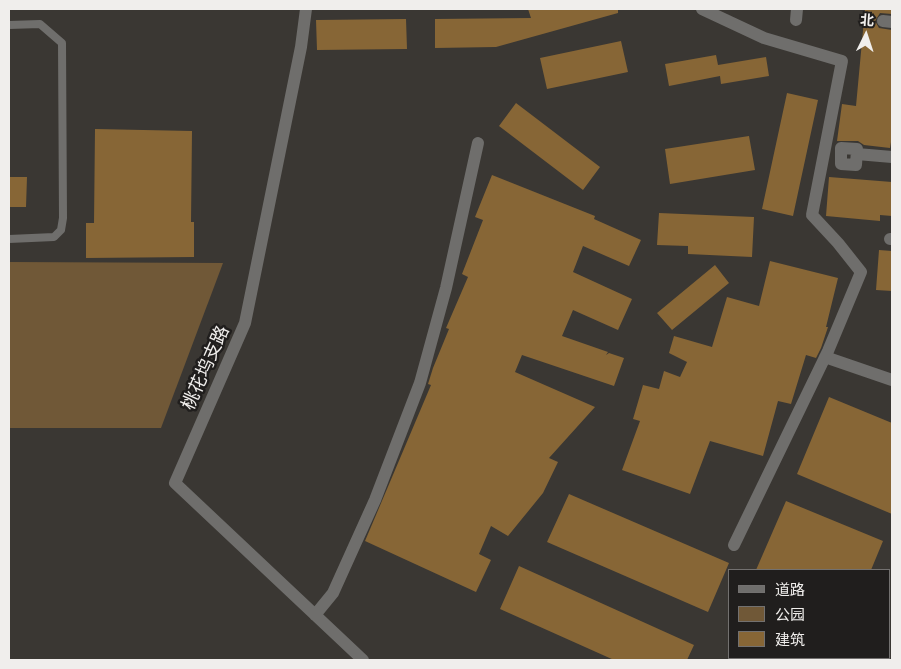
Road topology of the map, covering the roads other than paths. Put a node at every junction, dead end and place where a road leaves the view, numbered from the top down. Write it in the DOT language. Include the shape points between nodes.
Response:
graph roads {
  1 [pos="306,9"];
  2 [pos="702,9"];
  3 [pos="9,25"];
  4 [pos="478,142"];
  5 [pos="857,154"];
  6 [pos="892,157"];
  7 [pos="9,239"];
  8 [pos="825,357"];
  9 [pos="892,380"];
  10 [pos="734,545"];
  11 [pos="315,615"];
  12 [pos="363,660"];
  1 -- 11 [label="street, 桃花坞支路" via="245,323 175,484"];
  2 -- 8 [label="street" via="764,38 842,61 812,215 861,272"];
  3 -- 7 [label="lane" via="40,24 62,43 63,208 61,230 54,237"];
  4 -- 11 [label="street" via="446,288 420,384 376,500 333,593"];
  5 -- 6 [label="street"];
  8 -- 9 [label="street"];
  8 -- 10 [label="street"];
  11 -- 12 [label="street, 桃花坞支路"];
}
